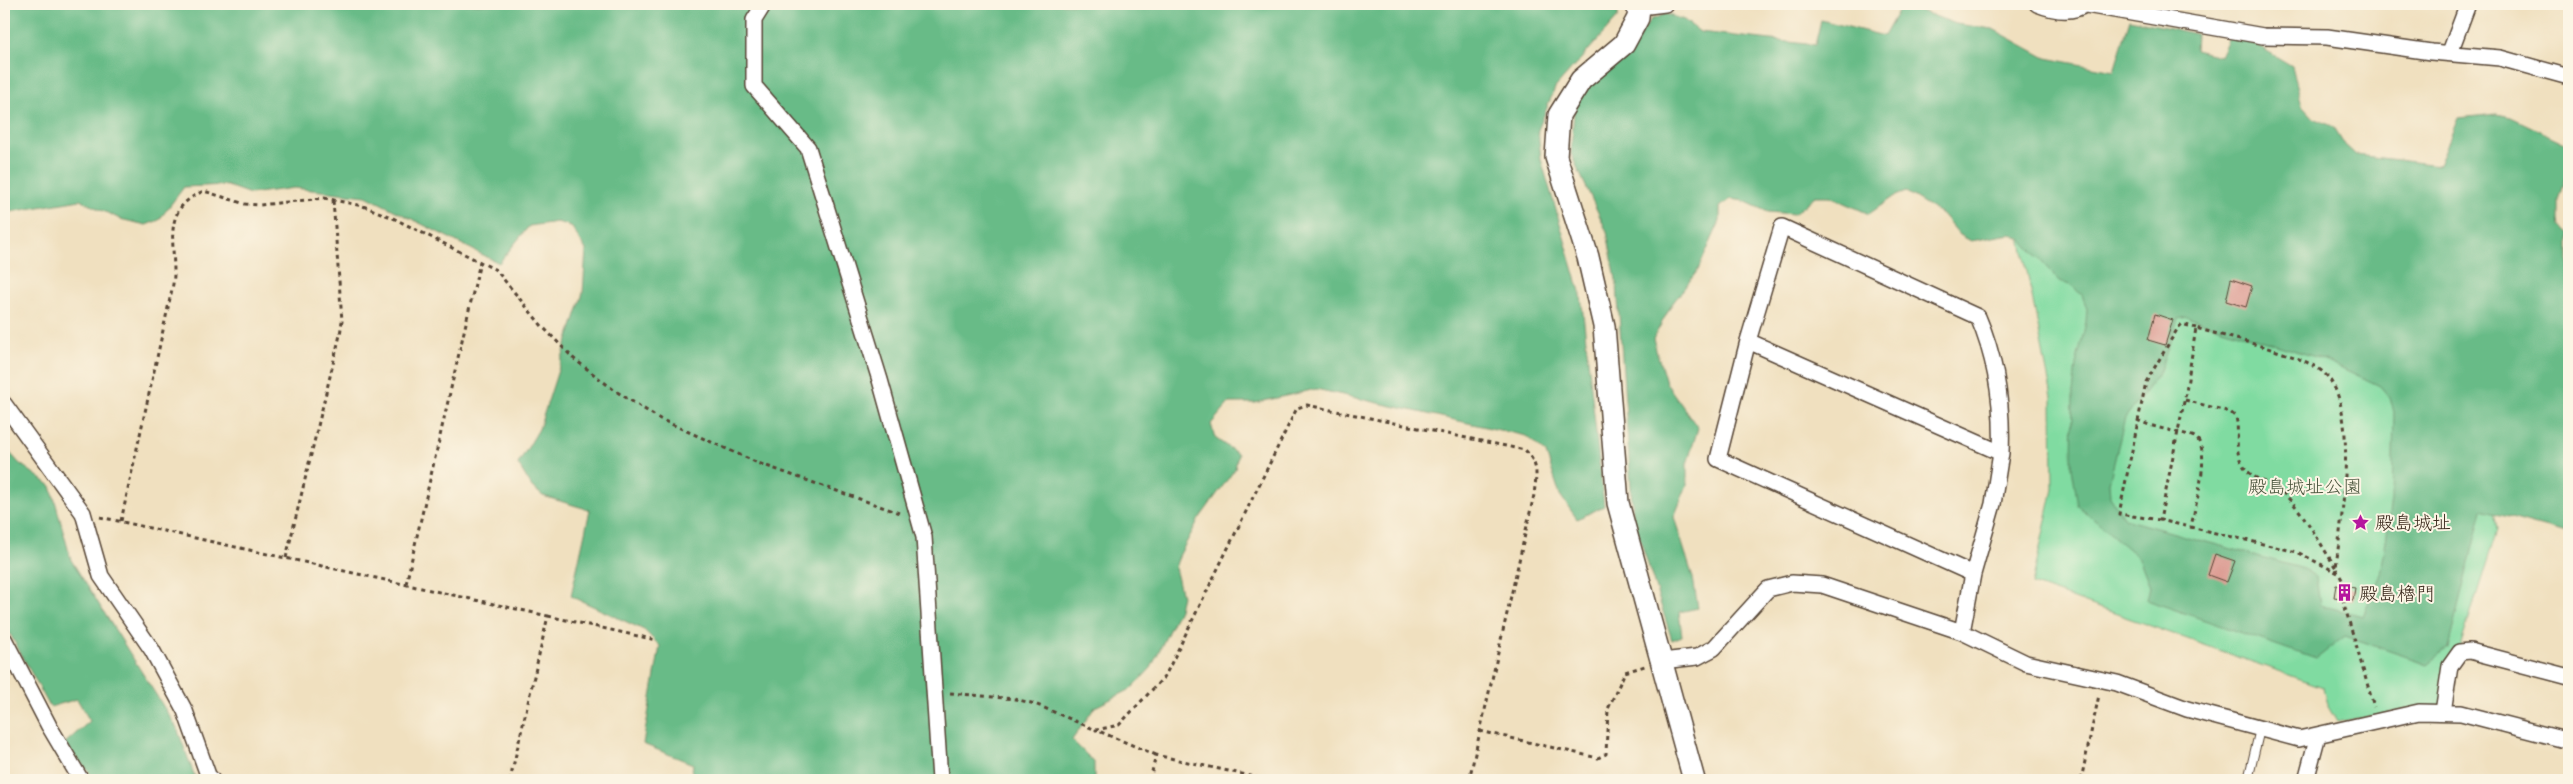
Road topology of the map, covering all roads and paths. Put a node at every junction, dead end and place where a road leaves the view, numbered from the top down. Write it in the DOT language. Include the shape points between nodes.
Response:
graph roads {
  1 [pos="764,4"];
  2 [pos="1665,4"];
  3 [pos="2037,4"];
  4 [pos="2468,4"];
  5 [pos="2086,5"];
  6 [pos="1640,6"];
  7 [pos="2450,52"];
  8 [pos="2569,77"];
  9 [pos="333,200"];
  10 [pos="480,262"];
  11 [pos="2196,328"];
  12 [pos="1748,341"];
  13 [pos="2185,400"];
  14 [pos="4,404"];
  15 [pos="2137,420"];
  16 [pos="2178,433"];
  17 [pos="2001,453"];
  18 [pos="83,513"];
  19 [pos="919,520"];
  20 [pos="2160,520"];
  21 [pos="121,521"];
  22 [pos="2191,527"];
  23 [pos="286,558"];
  24 [pos="2337,571"];
  25 [pos="1973,574"];
  26 [pos="406,584"];
  27 [pos="548,616"];
  28 [pos="1962,632"];
  29 [pos="4,639"];
  30 [pos="656,640"];
  31 [pos="1662,661"];
  32 [pos="2569,678"];
  33 [pos="2105,682"];
  34 [pos="934,691"];
  35 [pos="2443,712"];
  36 [pos="2378,720"];
  37 [pos="2260,729"];
  38 [pos="1096,730"];
  39 [pos="1480,730"];
  40 [pos="2318,735"];
  41 [pos="2569,741"];
  42 [pos="1156,755"];
  43 [pos="81,780"];
  44 [pos="212,780"];
  45 [pos="510,780"];
  46 [pos="940,780"];
  47 [pos="1150,780"];
  48 [pos="1269,780"];
  49 [pos="1469,780"];
  50 [pos="1694,780"];
  51 [pos="2081,780"];
  52 [pos="2248,780"];
  53 [pos="2306,780"];
  1 -- 19 [label="street" via="754,20 754,86 808,148 880,380"];
  2 -- 6 [label="street"];
  3 -- 5 [label="street" via="2066,10"];
  4 -- 7 [label="street"];
  5 -- 7 [label="street" via="2263,36 2327,37"];
  6 -- 31 [label="street" via="1638,18 1624,44 1581,80 1559,115 1556,157 1588,258 1604,326 1618,503"];
  7 -- 8 [label="street" via="2500,58"];
  9 -- 10 [label="path" via="391,216"];
  9 -- 21 [label="path" via="245,204 204,191 182,203 174,217 174,276 169,303"];
  9 -- 23 [label="path" via="340,335"];
  10 -- 19 [label="path" via="496,270 573,358 614,390 660,418 758,463"];
  10 -- 26 [label="path"];
  11 -- 13 [label="path"];
  11 -- 15 [label="path" via="2182,324 2178,328 2146,382"];
  11 -- 24 [label="path" via="2305,362 2324,373 2332,384 2346,434"];
  12 -- 17 [label="street"];
  12 -- 17 [label="street" via="1782,227 1978,317 1990,343 2002,427"];
  12 -- 25 [label="street" via="1718,459"];
  13 -- 16 [label="path"];
  13 -- 24 [label="path" via="2230,412 2236,417 2237,450 2243,466 2255,479 2282,491 2294,504"];
  14 -- 18 [label="street"];
  15 -- 16 [label="path" via="2156,429"];
  15 -- 20 [label="path" via="2119,514"];
  16 -- 20 [label="path"];
  16 -- 22 [label="path" via="2194,436 2204,452"];
  17 -- 25 [label="street" via="1993,504"];
  18 -- 21 [label="path"];
  18 -- 44 [label="street" via="101,576 152,650 185,711"];
  19 -- 34 [label="street" via="924,538"];
  20 -- 22 [label="path"];
  21 -- 23 [label="path"];
  22 -- 24 [label="path" via="2297,552"];
  23 -- 26 [label="path"];
  24 -- 36 [label="path" via="2344,583 2344,604"];
  25 -- 28 [label="street"];
  26 -- 27 [label="path"];
  27 -- 30 [label="path"];
  27 -- 45 [label="path"];
  28 -- 31 [label="street" via="1822,585 1792,583 1768,589 1714,648 1697,657"];
  28 -- 33 [label="street" via="2026,663"];
  29 -- 43 [label="street"];
  31 -- 39 [label="path" via="1625,672 1608,709 1606,754 1598,758"];
  31 -- 50 [label="street"];
  32 -- 35 [label="street" via="2470,651 2460,652 2450,666"];
  33 -- 37 [label="street" via="2117,683 2188,709"];
  33 -- 51 [label="path" via="2096,702"];
  34 -- 38 [label="path" via="1035,704"];
  34 -- 46 [label="street"];
  35 -- 36 [label="street" via="2419,712"];
  35 -- 41 [label="street" via="2461,713"];
  36 -- 40 [label="street"];
  37 -- 40 [label="street" via="2299,739"];
  37 -- 52 [label="lane"];
  38 -- 39 [label="path" via="1119,724 1165,676 1297,408 1307,405 1525,450 1534,460 1534,495"];
  38 -- 42 [label="path"];
  39 -- 49 [label="path"];
  40 -- 53 [label="street"];
  42 -- 47 [label="path"];
  42 -- 48 [label="path"];
}
